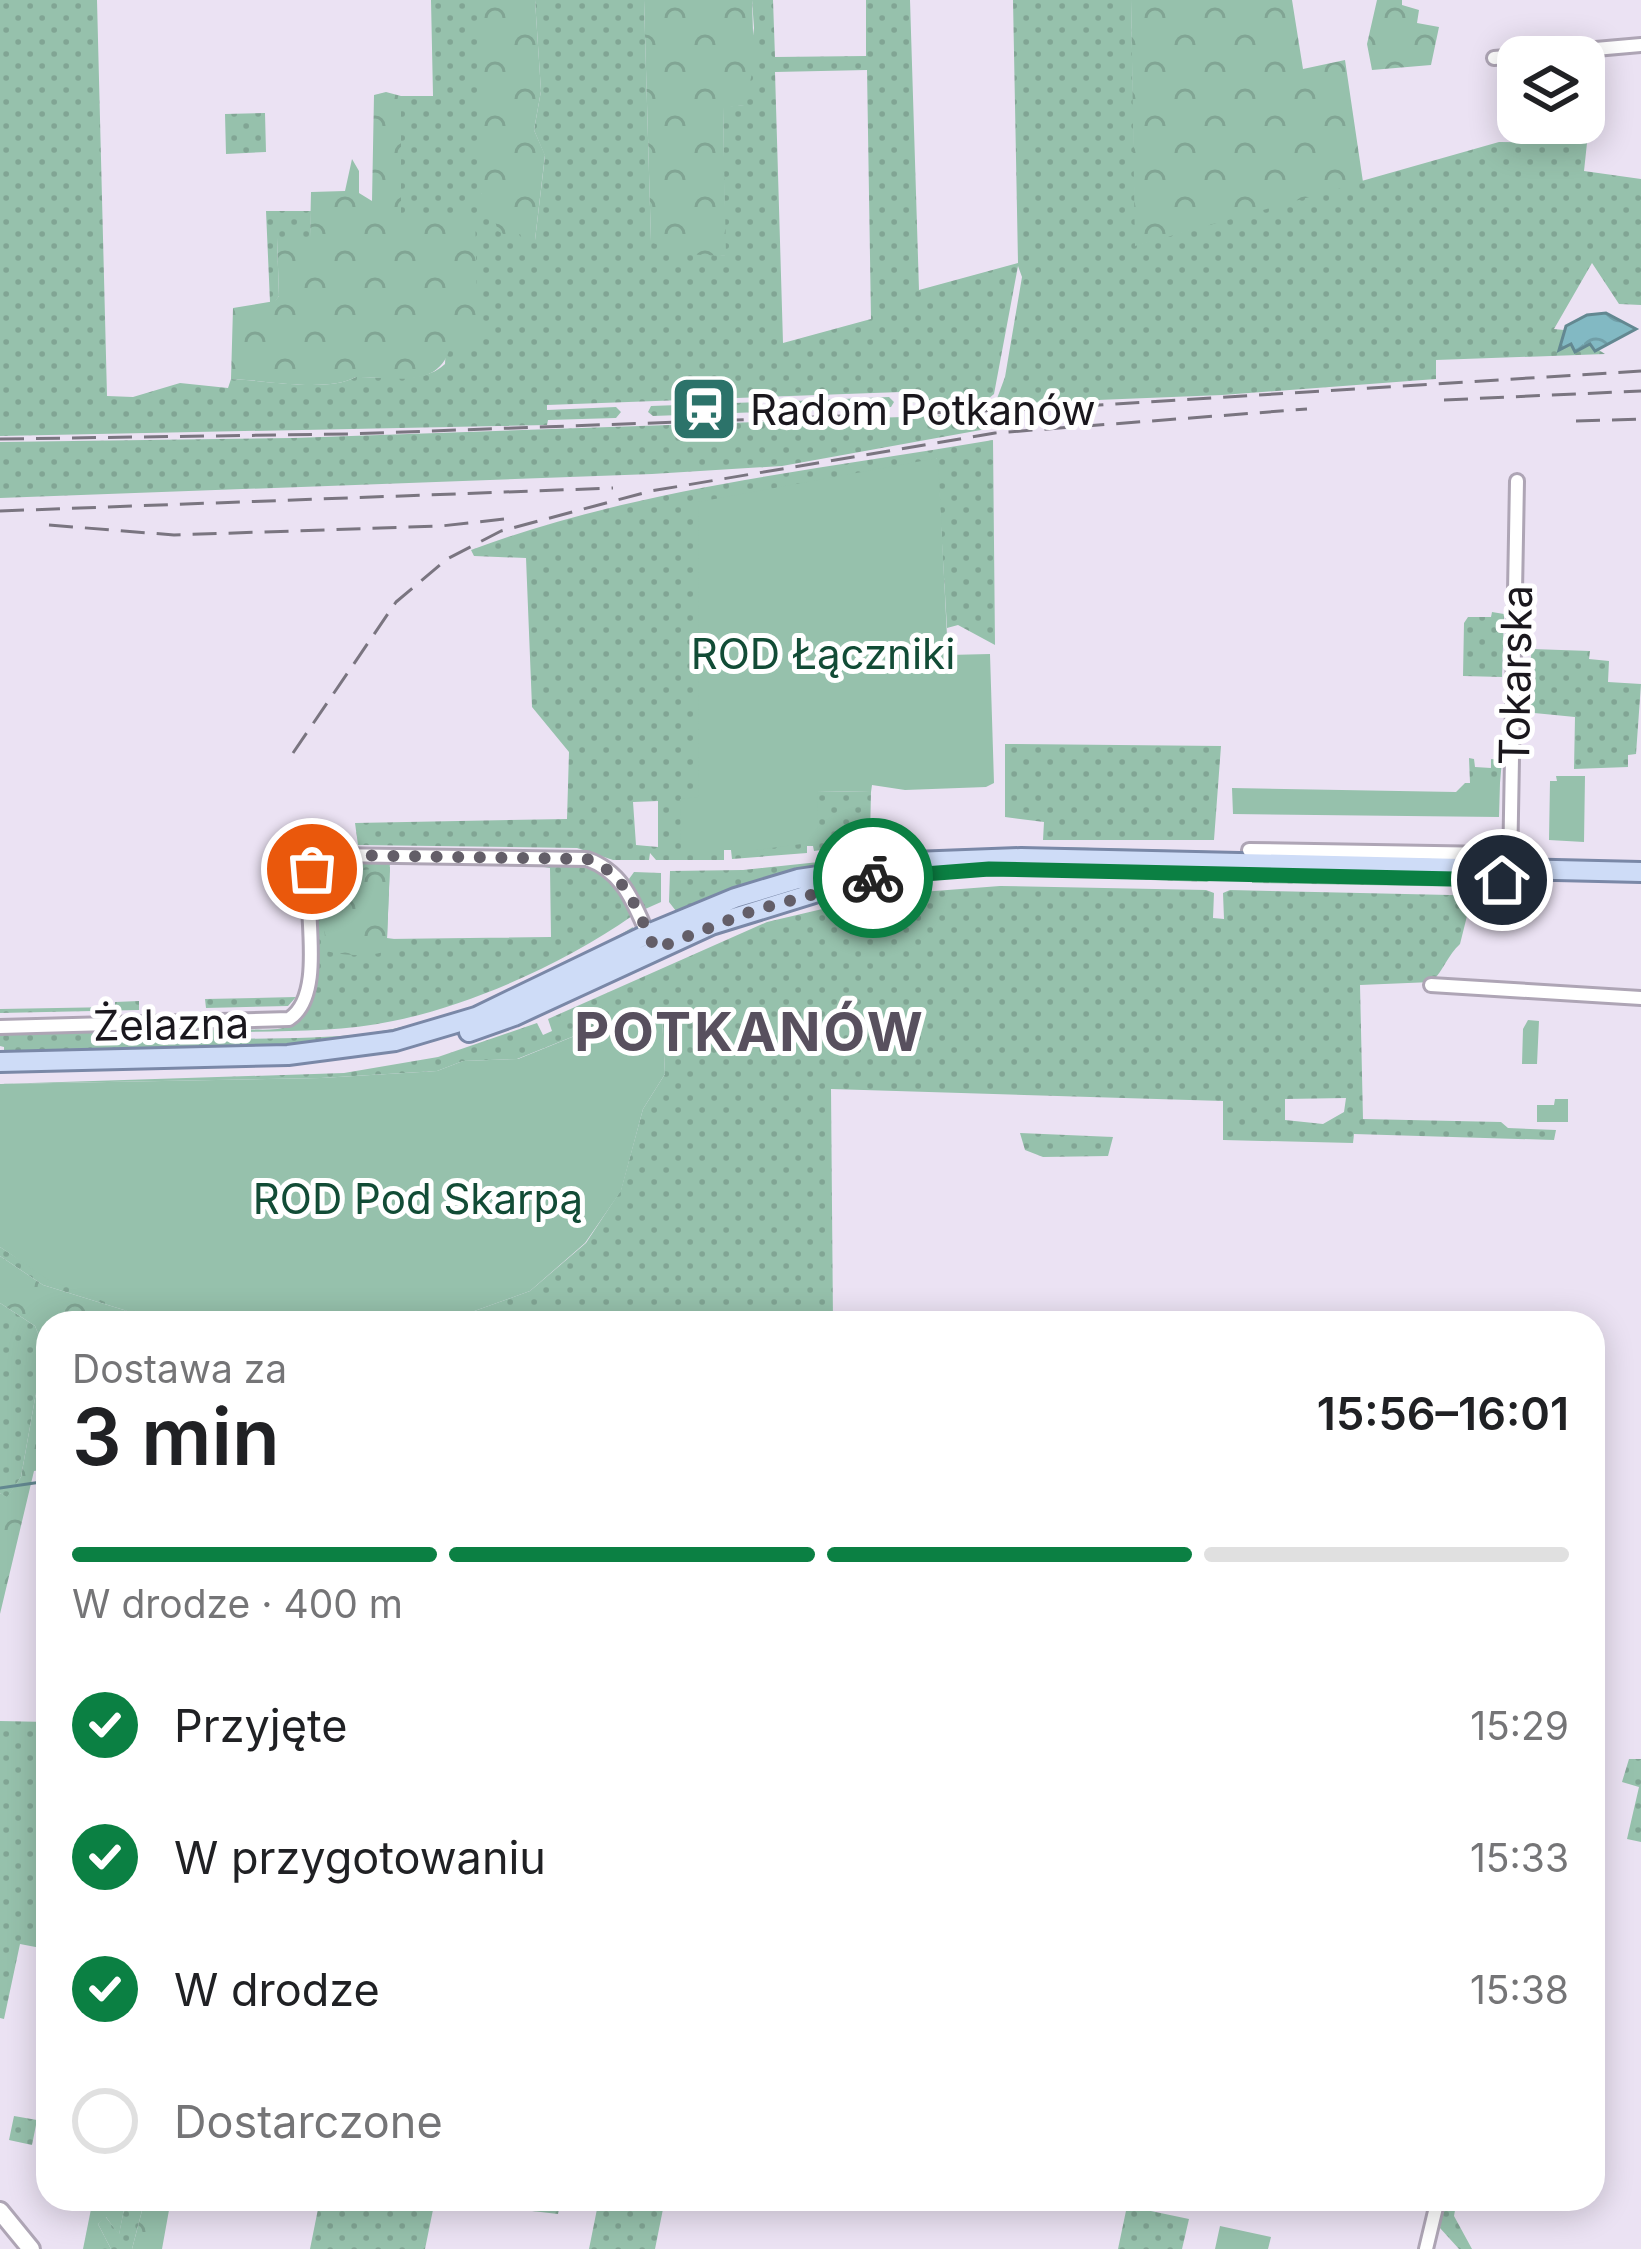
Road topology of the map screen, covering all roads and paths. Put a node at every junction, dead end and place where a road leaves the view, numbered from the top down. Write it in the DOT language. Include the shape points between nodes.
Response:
graph roads {
  1 [pos="1641,45"];
  2 [pos="1494,58"];
  3 [pos="1517,481"];
  4 [pos="1249,850"];
  5 [pos="1494,854"];
  6 [pos="1641,872"];
  7 [pos="1511,877"];
  8 [pos="1641,884"];
  9 [pos="651,942"];
  10 [pos="1432,985"];
  11 [pos="1641,998"];
  12 [pos="0,1028"];
  13 [pos="0,1062"];
  14 [pos="0,1072"];
  15 [pos="0,2211"];
  16 [pos="1435,2211"];
  17 [pos="32,2249"];
  18 [pos="1426,2249"];
  1 -- 2 [label="street"];
  3 -- 7 [label="street, Tokarska"];
  4 -- 5 [label="street"];
  6 -- 7 [label="main road"];
  7 -- 8 [label="main road"];
  7 -- 9 [label="main road" via="930,860 779,884"];
  9 -- 12 [label="street, Żelazna" via="622,881 587,859 333,855 309,877 309,988 294,1017"];
  9 -- 13 [label="main road" via="476,1017 382,1044 288,1055"];
  9 -- 14 [label="main road" via="506,1018 372,1057"];
  10 -- 11 [label="street"];
  15 -- 17 [label="street"];
  16 -- 18 [label="street"];
}
